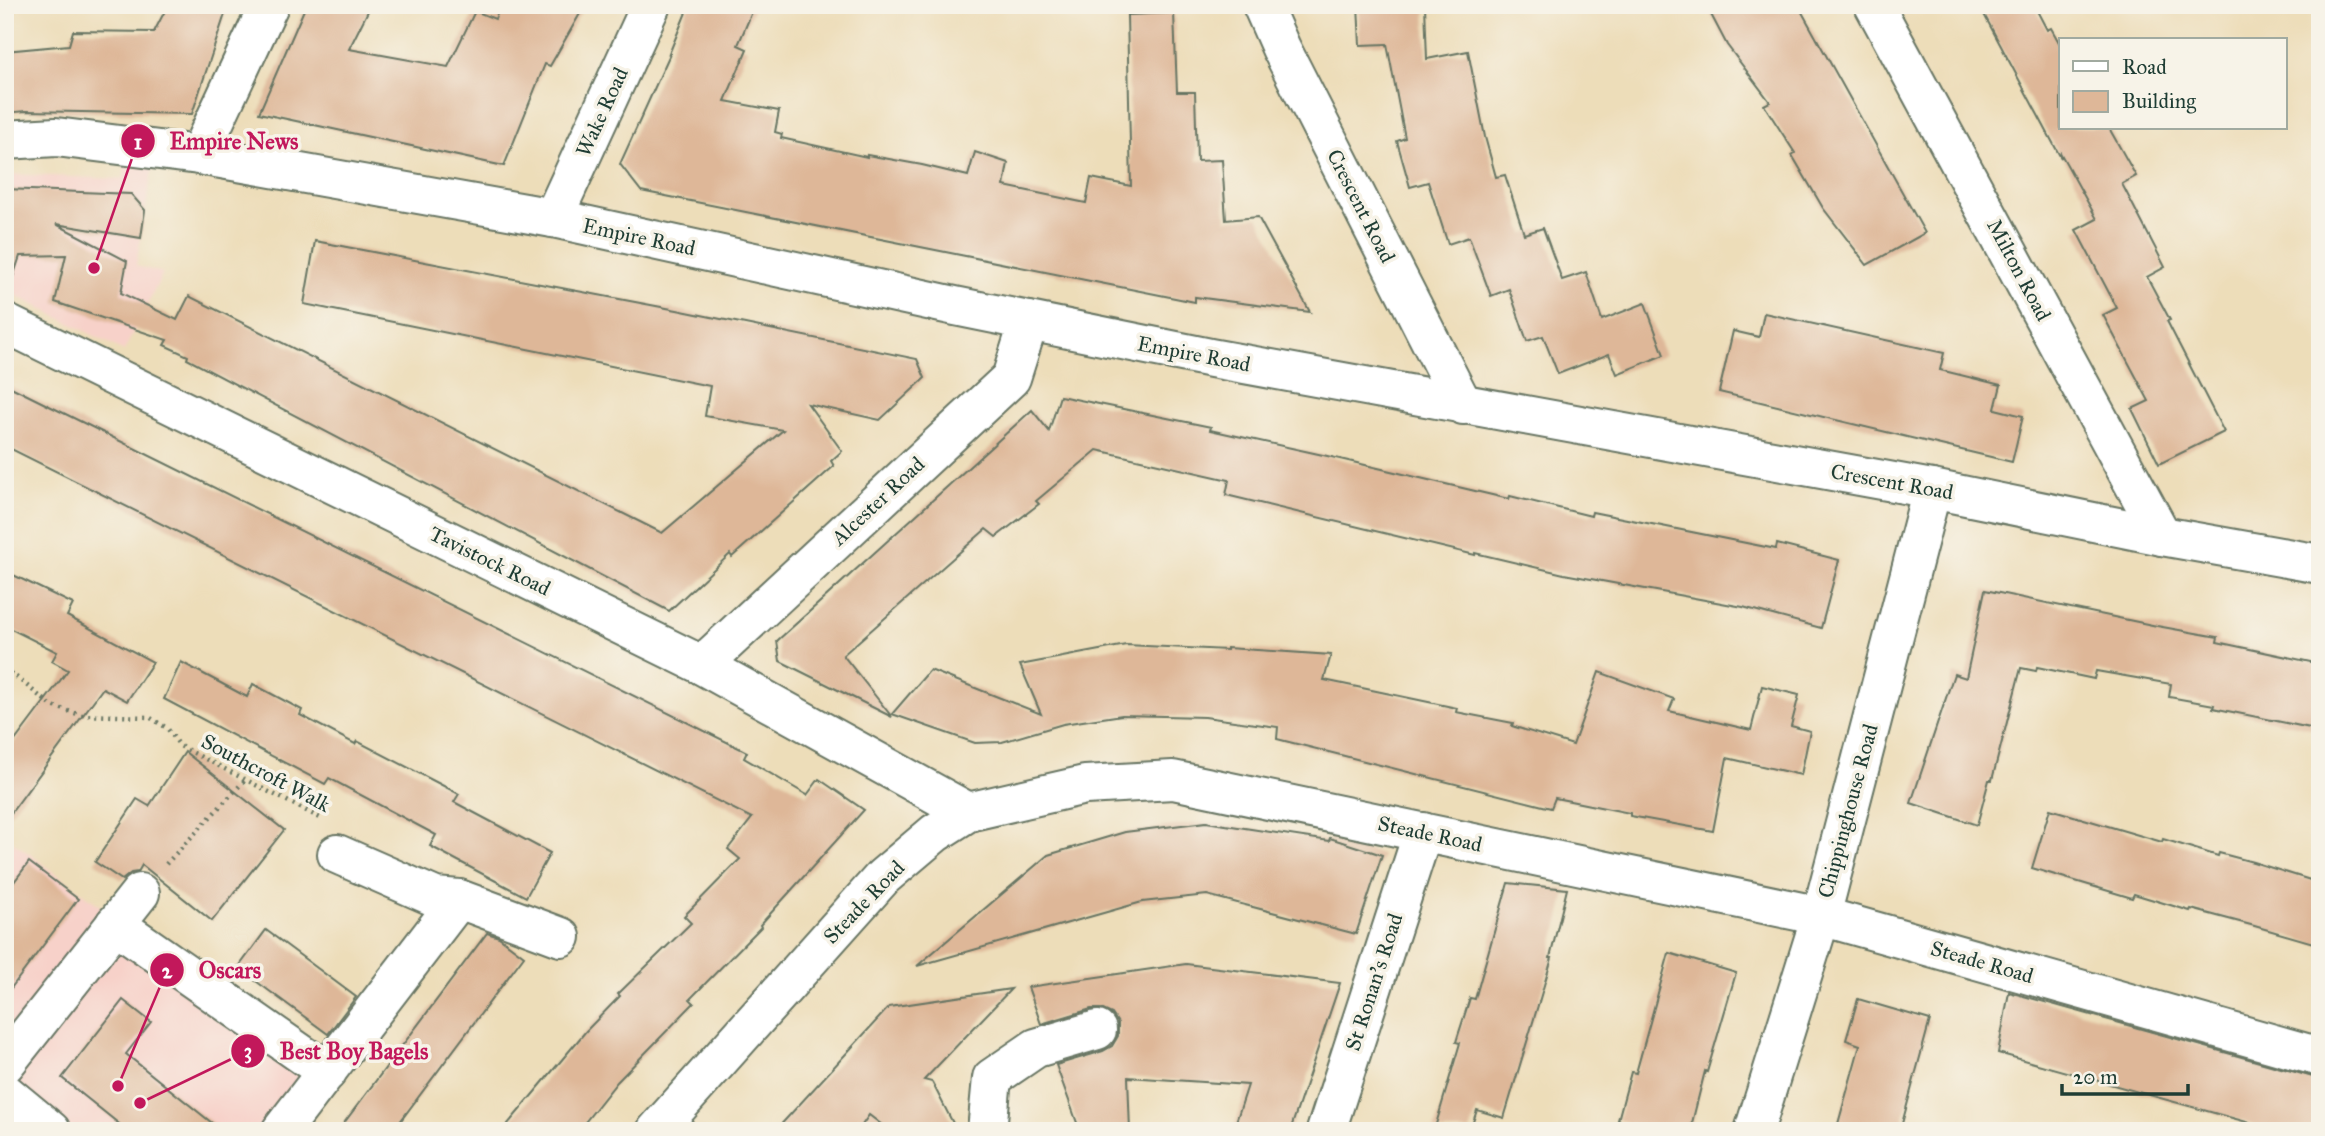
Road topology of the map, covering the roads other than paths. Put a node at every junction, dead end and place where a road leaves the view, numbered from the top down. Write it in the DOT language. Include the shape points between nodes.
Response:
graph roads {
  1 [pos="269,5"];
  2 [pos="651,5"];
  3 [pos="1262,5"];
  4 [pos="1874,5"];
  5 [pos="5,140"];
  6 [pos="199,155"];
  7 [pos="553,218"];
  8 [pos="1029,321"];
  9 [pos="5,323"];
  10 [pos="1268,368"];
  11 [pos="1463,405"];
  12 [pos="1932,489"];
  13 [pos="2162,536"];
  14 [pos="2320,564"];
  15 [pos="702,665"];
  16 [pos="968,812"];
  17 [pos="1423,832"];
  18 [pos="337,854"];
  19 [pos="140,893"];
  20 [pos="458,899"];
  21 [pos="1821,916"];
  22 [pos="116,924"];
  23 [pos="561,937"];
  24 [pos="1097,1030"];
  25 [pos="2320,1057"];
  26 [pos="5,1064"];
  27 [pos="327,1072"];
  28 [pos="5,1094"];
  29 [pos="663,1128"];
  30 [pos="51,1131"];
  31 [pos="281,1131"];
  32 [pos="987,1131"];
  33 [pos="1326,1131"];
  34 [pos="1754,1131"];
  1 -- 6 [label="street"];
  2 -- 7 [label="street, Wake Road"];
  3 -- 11 [label="street, Crescent Road"];
  4 -- 13 [label="street, Milton Road"];
  5 -- 6 [label="street, Empire Road" via="56,137"];
  6 -- 7 [label="street, Empire Road"];
  7 -- 8 [label="street, Empire Road"];
  8 -- 10 [label="street, Empire Road"];
  8 -- 15 [label="street, Alcester Road" via="1011,378"];
  9 -- 15 [label="street, Tavistock Road"];
  10 -- 11 [label="street, Crescent Road"];
  11 -- 12 [label="street, Crescent Road"];
  12 -- 13 [label="street, Crescent Road"];
  12 -- 21 [label="street, Chippinghouse Road"];
  13 -- 14 [label="street, Crescent Road"];
  15 -- 16 [label="street, Tavistock Road"];
  16 -- 17 [label="street, Steade Road" via="1085,785 1173,780"];
  16 -- 29 [label="street, Steade Road" via="883,877"];
  17 -- 21 [label="street, Steade Road"];
  17 -- 33 [label="street, St Ronan's Road"];
  18 -- 20 [label="street" via="435,897"];
  19 -- 22 [label="street"];
  20 -- 23 [label="street"];
  20 -- 27 [label="street"];
  21 -- 25 [label="street, Steade Road"];
  21 -- 34 [label="street, Chippinghouse Road"];
  22 -- 26 [label="street"];
  22 -- 27 [label="street"];
  24 -- 32 [label="street" via="1036,1048 992,1078"];
  27 -- 31 [label="street"];
  28 -- 30 [label="street"];
}
